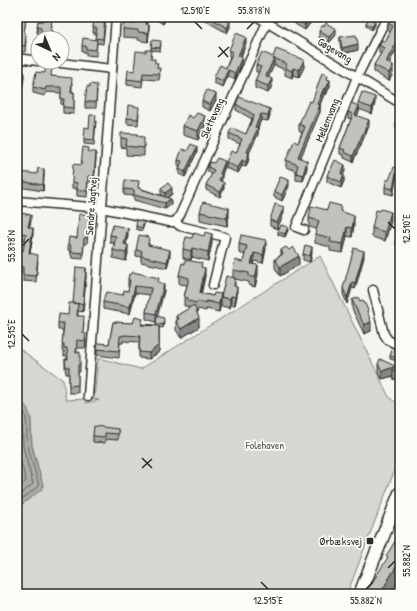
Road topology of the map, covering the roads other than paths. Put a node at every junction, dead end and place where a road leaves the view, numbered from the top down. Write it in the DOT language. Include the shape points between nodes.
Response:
graph roads {
  1 [pos="116,17"];
  2 [pos="258,17"];
  3 [pos="387,17"];
  4 [pos="267,22"];
  5 [pos="17,58"];
  6 [pos="30,59"];
  7 [pos="70,64"];
  8 [pos="112,69"];
  9 [pos="357,77"];
  10 [pos="400,103"];
  11 [pos="17,201"];
  12 [pos="102,208"];
  13 [pos="174,222"];
  14 [pos="304,230"];
  15 [pos="213,285"];
  16 [pos="373,290"];
  17 [pos="400,346"];
  18 [pos="88,396"];
  19 [pos="400,493"];
  20 [pos="360,594"];
  1 -- 8 [label="street, Søndre Jagtvej"];
  2 -- 4 [label="street, Gøgevang"];
  3 -- 9 [label="street, Mellemvang"];
  4 -- 9 [label="street, Gøgevang"];
  4 -- 13 [label="street, Slettevang" via="180,215"];
  5 -- 6 [label="street"];
  7 -- 8 [label="street"];
  8 -- 12 [label="street, Søndre Jagtvej"];
  9 -- 10 [label="street, Gøgevang"];
  9 -- 14 [label="street, Mellemvang" via="296,227"];
  11 -- 12 [label="street"];
  12 -- 13 [label="street"];
  12 -- 18 [label="street, Søndre Jagtvej"];
  13 -- 15 [label="street" via="180,226 225,237"];
  16 -- 17 [label="street" via="384,334 388,340"];
  19 -- 20 [label="main road"];
}
